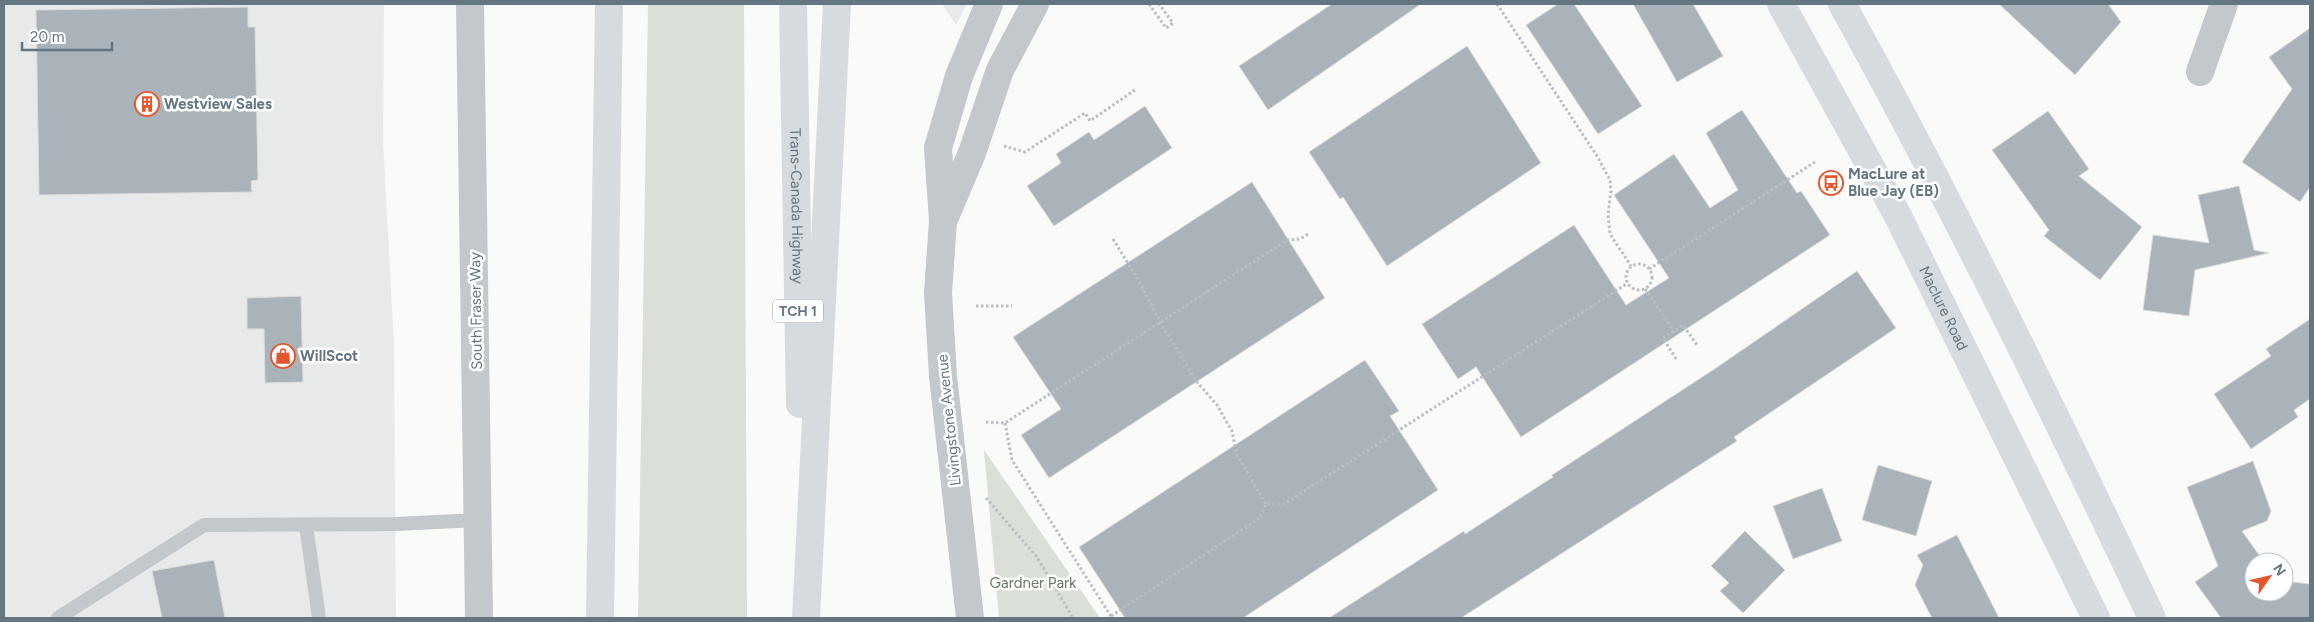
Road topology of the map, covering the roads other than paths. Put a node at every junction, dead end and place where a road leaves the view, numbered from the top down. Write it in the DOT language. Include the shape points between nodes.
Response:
graph roads {
  1 [pos="470,4"];
  2 [pos="474,4"];
  3 [pos="593,4"];
  4 [pos="608,4"];
  5 [pos="793,4"];
  6 [pos="837,4"];
  7 [pos="989,4"];
  8 [pos="1035,4"];
  9 [pos="1781,4"];
  10 [pos="1842,4"];
  11 [pos="2224,4"];
  12 [pos="473,54"];
  13 [pos="2200,72"];
  14 [pos="606,188"];
  15 [pos="943,221"];
  16 [pos="478,520"];
  17 [pos="306,525"];
  18 [pos="58,618"];
  19 [pos="319,618"];
  20 [pos="479,618"];
  21 [pos="600,618"];
  22 [pos="805,618"];
  23 [pos="970,618"];
  24 [pos="2096,618"];
  25 [pos="2152,618"];
  1 -- 12 [label="street, South Fraser Way"];
  2 -- 12 [label="street"];
  3 -- 14 [label="main road"];
  4 -- 14 [label="main road"];
  5 -- 22 [label="main road, Trans-Canada Highway / TCH 1"];
  6 -- 22 [label="main road"];
  7 -- 15 [label="street, Livingstone Avenue" via="959,76 938,148"];
  8 -- 15 [label="street, Livingstone Avenue" via="1000,70 972,153"];
  9 -- 24 [label="main road, Maclure Road" via="1899,218"];
  10 -- 25 [label="main road" via="1912,132"];
  11 -- 13 [label="street"];
  12 -- 16 [label="street, South Fraser Way"];
  14 -- 21 [label="main road"];
  15 -- 23 [label="street, Livingstone Avenue" via="938,293 943,376"];
  16 -- 17 [label="lane"];
  16 -- 20 [label="street, South Fraser Way"];
  17 -- 18 [label="lane" via="204,526"];
  17 -- 19 [label="lane"];
}
